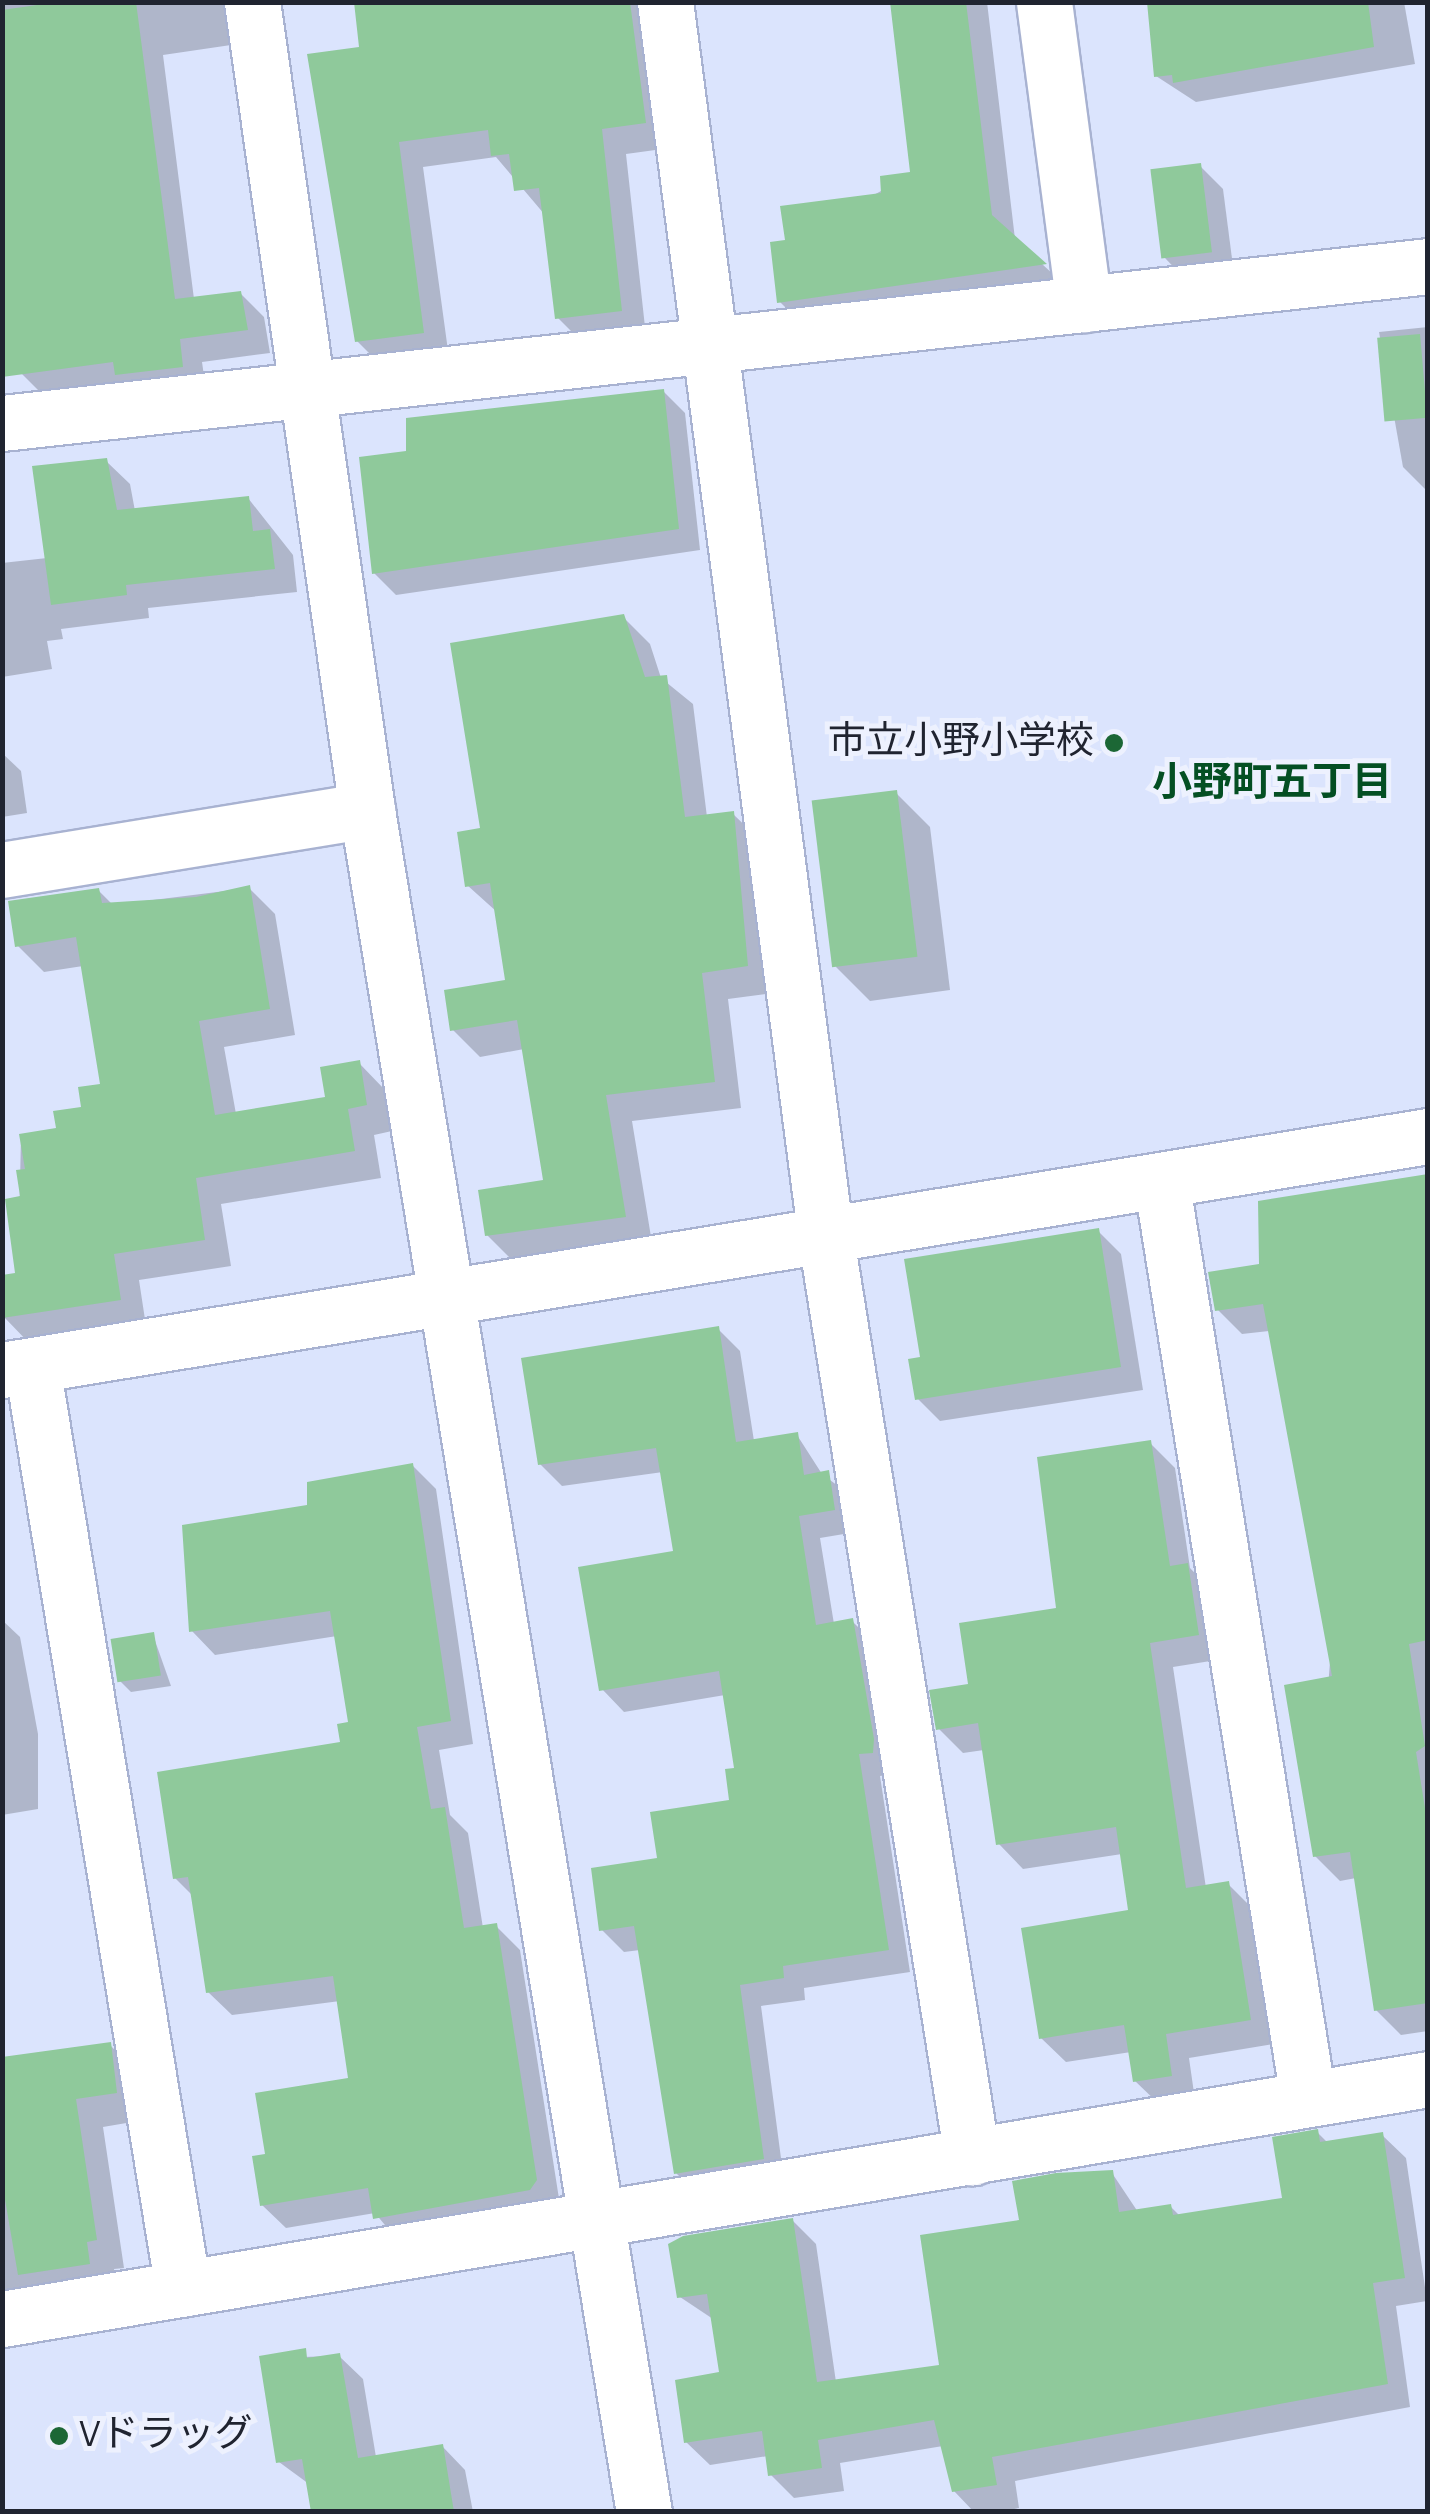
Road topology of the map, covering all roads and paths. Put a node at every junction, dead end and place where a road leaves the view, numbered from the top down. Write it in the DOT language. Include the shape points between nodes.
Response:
graph roads {
  1 [pos="252,2"];
  2 [pos="665,2"];
  3 [pos="1044,2"];
  4 [pos="1428,266"];
  5 [pos="1084,304"];
  6 [pos="710,345"];
  7 [pos="302,393"];
  8 [pos="2,424"];
  9 [pos="367,810"];
  10 [pos="2,870"];
  11 [pos="1428,1136"];
  12 [pos="1162,1186"];
  13 [pos="826,1239"];
  14 [pos="446,1303"];
  15 [pos="17,1368"];
  16 [pos="1428,2079"];
  17 [pos="1308,2096"];
  18 [pos="972,2158"];
  19 [pos="601,2218"];
  20 [pos="183,2288"];
  21 [pos="2,2320"];
  22 [pos="644,2512"];
  1 -- 7 [label="street"];
  2 -- 6 [label="street"];
  3 -- 5 [label="street"];
  4 -- 5 [label="street"];
  5 -- 6 [label="street"];
  6 -- 7 [label="street"];
  6 -- 13 [label="street"];
  7 -- 8 [label="street"];
  7 -- 9 [label="street"];
  9 -- 10 [label="street"];
  9 -- 14 [label="street"];
  11 -- 12 [label="street"];
  12 -- 13 [label="street"];
  12 -- 17 [label="street"];
  13 -- 14 [label="street"];
  13 -- 18 [label="street"];
  14 -- 15 [label="street"];
  14 -- 19 [label="street"];
  15 -- 20 [label="street"];
  16 -- 17 [label="street"];
  17 -- 18 [label="street"];
  18 -- 19 [label="street"];
  19 -- 20 [label="street"];
  19 -- 22 [label="street"];
  20 -- 21 [label="street"];
}
